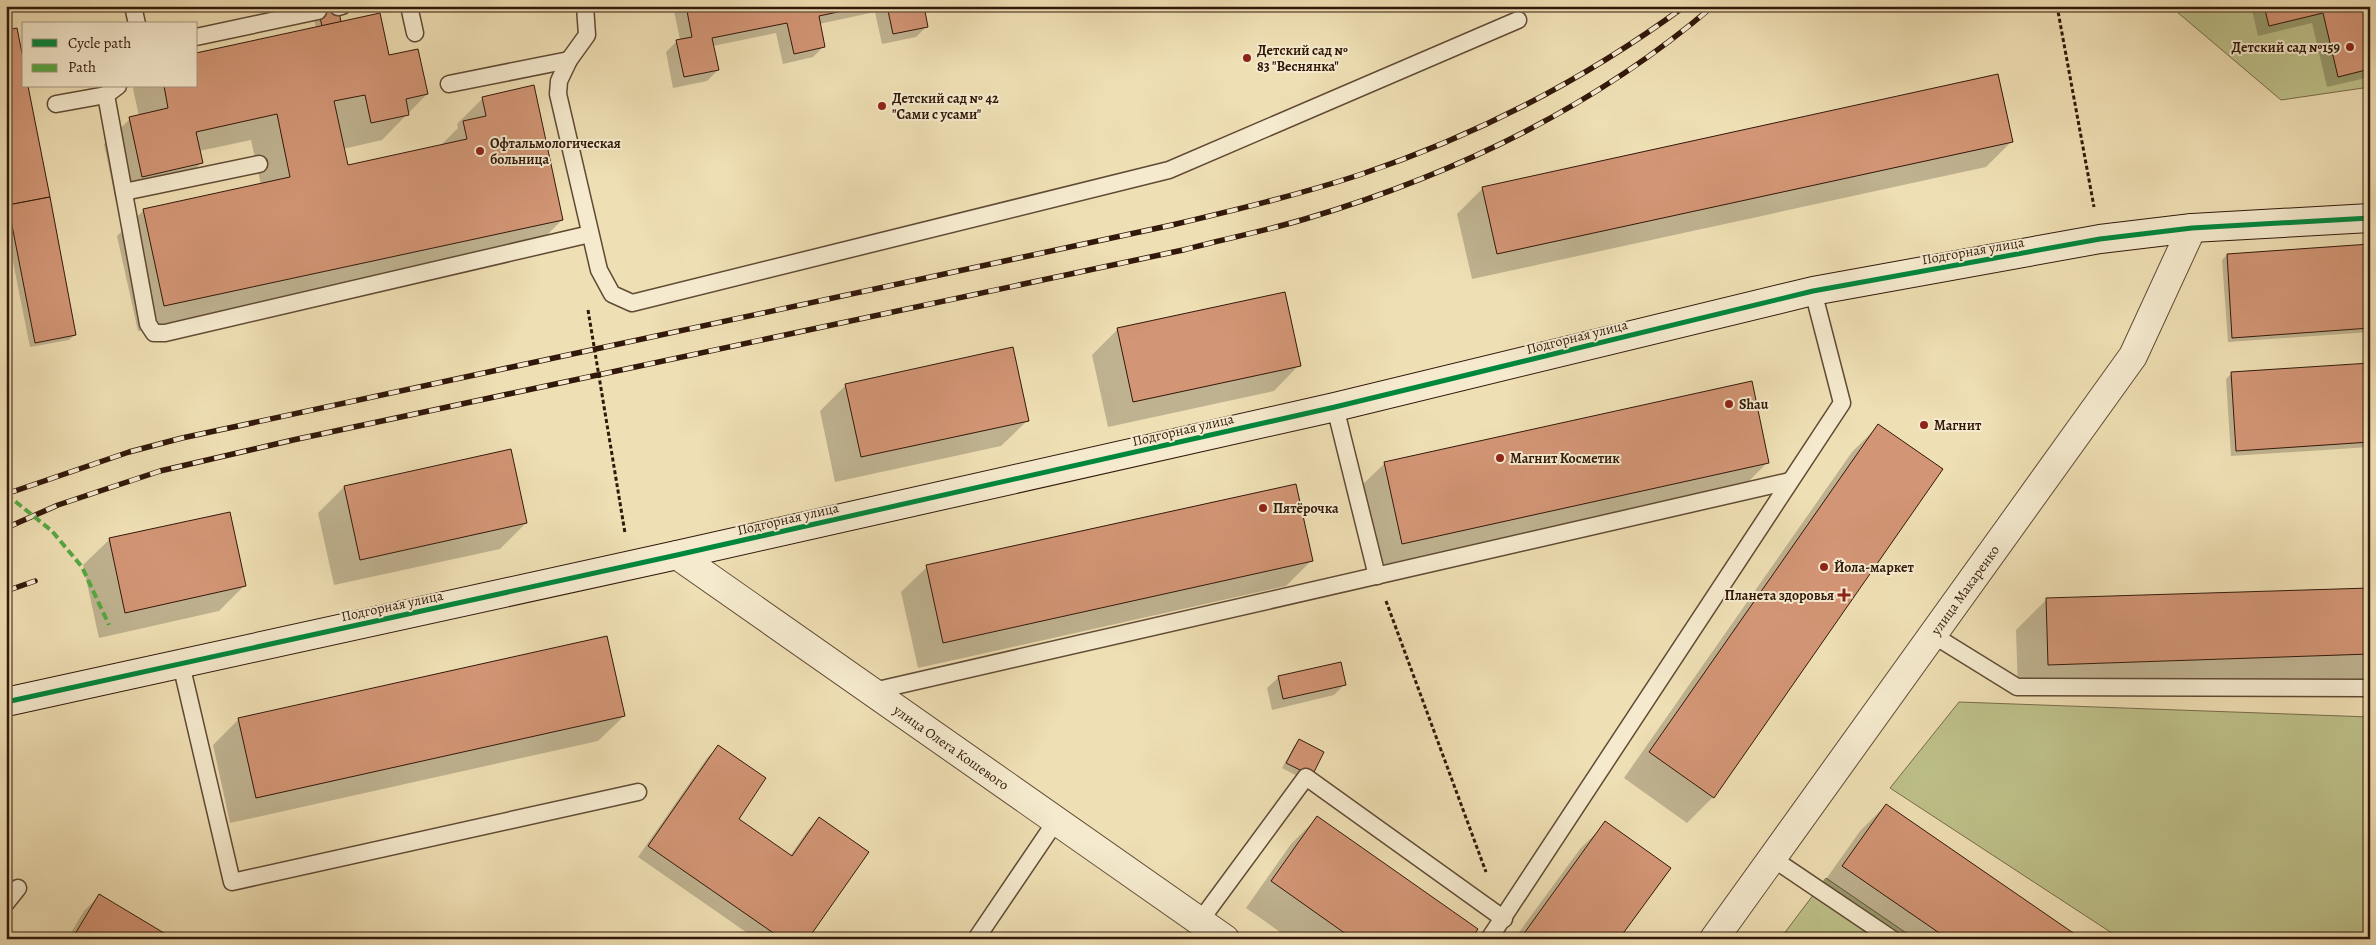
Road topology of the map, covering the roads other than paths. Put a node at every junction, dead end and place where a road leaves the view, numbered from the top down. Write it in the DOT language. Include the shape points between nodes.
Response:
graph roads {
  1 [pos="133,6"];
  2 [pos="409,6"];
  3 [pos="584,6"];
  4 [pos="318,11"];
  5 [pos="1518,20"];
  6 [pos="136,22"];
  7 [pos="416,33"];
  8 [pos="198,37"];
  9 [pos="569,60"];
  10 [pos="450,84"];
  11 [pos="112,91"];
  12 [pos="56,104"];
  13 [pos="259,164"];
  14 [pos="124,192"];
  15 [pos="2370,218"];
  16 [pos="2192,228"];
  17 [pos="590,234"];
  18 [pos="1813,291"];
  19 [pos="1335,407"];
  20 [pos="1790,481"];
  21 [pos="677,556"];
  22 [pos="1377,576"];
  23 [pos="1933,635"];
  24 [pos="181,664"];
  25 [pos="2370,688"];
  26 [pos="869,692"];
  27 [pos="6,702"];
  28 [pos="638,792"];
  29 [pos="1056,822"];
  30 [pos="1772,858"];
  31 [pos="18,888"];
  32 [pos="6,903"];
  33 [pos="1504,919"];
  34 [pos="1200,921"];
  35 [pos="976,939"];
  36 [pos="1225,939"];
  37 [pos="1489,939"];
  38 [pos="1714,939"];
  39 [pos="1892,939"];
  1 -- 6 [label="lane"];
  2 -- 7 [label="lane"];
  3 -- 9 [label="lane" via="587,35"];
  4 -- 8 [label="lane"];
  5 -- 17 [label="lane" via="1169,170 632,302 612,294 598,270"];
  9 -- 10 [label="lane"];
  9 -- 17 [label="lane" via="559,81 558,94"];
  11 -- 12 [label="lane"];
  11 -- 14 [label="lane"];
  13 -- 14 [label="lane"];
  14 -- 17 [label="lane" via="148,324 154,333"];
  15 -- 16 [label="street, Подгорная улица"];
  16 -- 18 [label="street, Подгорная улица" via="2100,239"];
  16 -- 23 [label="street, улица Макаренко" via="2133,356"];
  18 -- 19 [label="street, Подгорная улица"];
  18 -- 20 [label="lane" via="1842,403"];
  19 -- 21 [label="street, Подгорная улица"];
  19 -- 22 [label="lane"];
  20 -- 22 [label="lane"];
  20 -- 33 [label="lane"];
  21 -- 24 [label="street, Подгорная улица"];
  21 -- 26 [label="street, улица Олега Кошевого"];
  22 -- 26 [label="lane"];
  23 -- 25 [label="lane" via="2017,687"];
  23 -- 30 [label="street, улица Макаренко"];
  24 -- 27 [label="street, Подгорная улица"];
  24 -- 28 [label="lane" via="232,882"];
  26 -- 29 [label="street, улица Олега Кошевого"];
  29 -- 34 [label="street, улица Олега Кошевого"];
  29 -- 35 [label="lane"];
  30 -- 38 [label="street, улица Макаренко"];
  30 -- 39 [label="lane"];
  31 -- 32 [label="lane"];
  33 -- 34 [label="lane" via="1306,777"];
  33 -- 37 [label="lane"];
  34 -- 36 [label="street, улица Олега Кошевого"];
}
